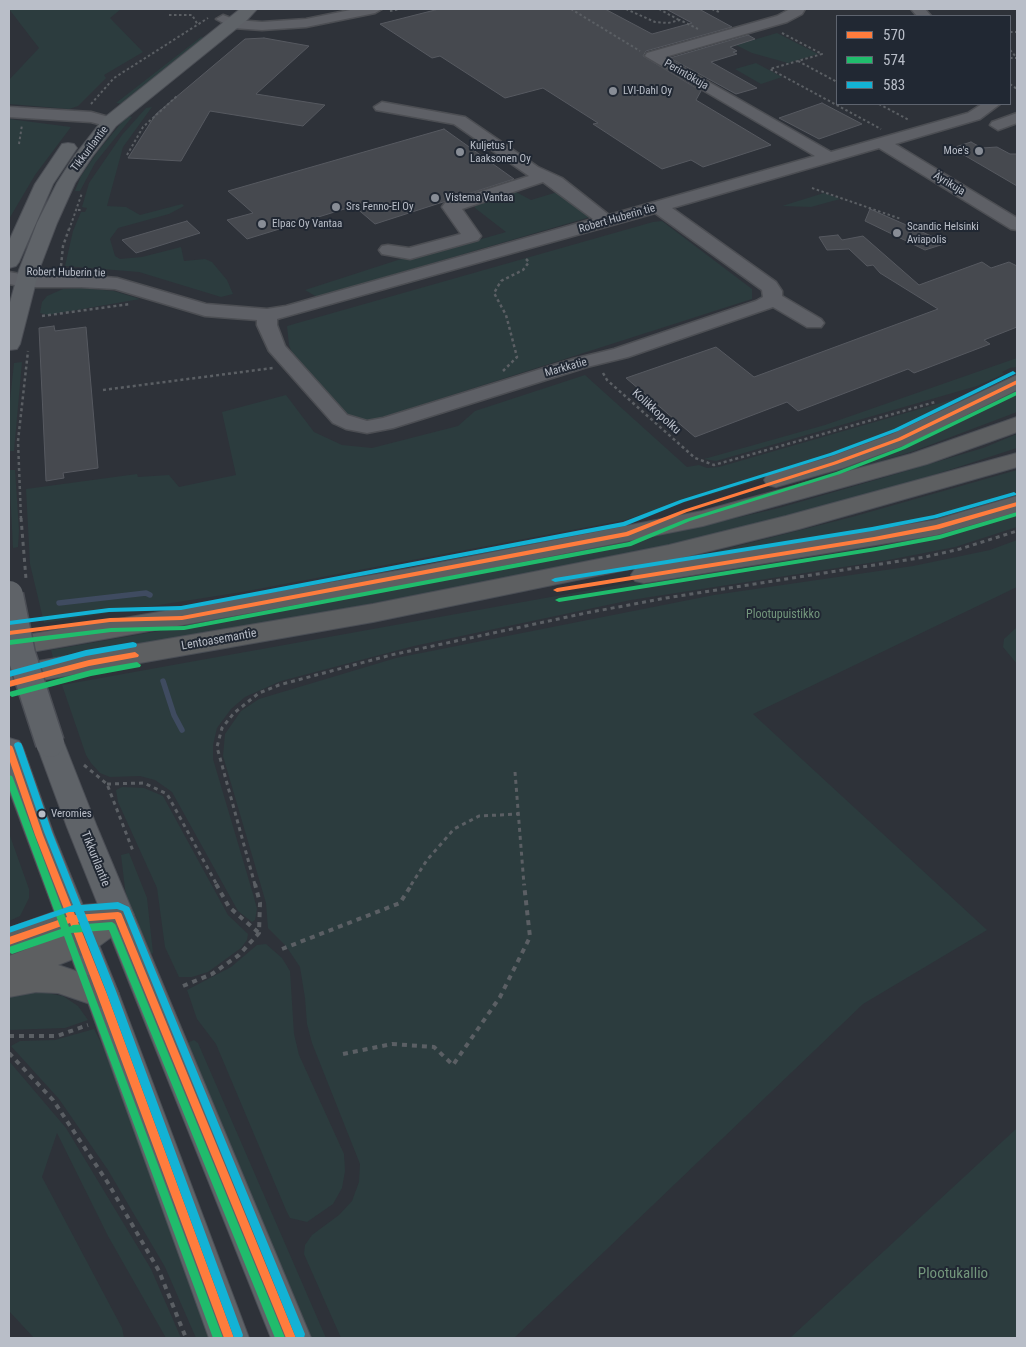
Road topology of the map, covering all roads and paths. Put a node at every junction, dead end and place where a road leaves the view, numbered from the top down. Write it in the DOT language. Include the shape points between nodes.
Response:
graph roads {
  1 [pos="375,9"];
  2 [pos="571,9"];
  3 [pos="626,9"];
  4 [pos="659,9"];
  5 [pos="712,9"];
  6 [pos="798,9"];
  7 [pos="720,12"];
  8 [pos="169,15"];
  9 [pos="227,17"];
  10 [pos="680,20"];
  11 [pos="700,31"];
  12 [pos="781,32"];
  13 [pos="652,56"];
  14 [pos="798,61"];
  15 [pos="148,71"];
  16 [pos="836,81"];
  17 [pos="177,96"];
  18 [pos="881,105"];
  19 [pos="990,105"];
  20 [pos="154,107"];
  21 [pos="382,107"];
  22 [pos="162,108"];
  23 [pos="9,112"];
  24 [pos="96,114"];
  25 [pos="1017,118"];
  26 [pos="910,120"];
  27 [pos="998,125"];
  28 [pos="882,136"];
  29 [pos="127,155"];
  30 [pos="829,157"];
  31 [pos="546,176"];
  32 [pos="812,188"];
  33 [pos="659,207"];
  34 [pos="83,210"];
  35 [pos="901,219"];
  36 [pos="607,222"];
  37 [pos="1017,225"];
  38 [pos="388,250"];
  39 [pos="522,255"];
  40 [pos="9,262"];
  41 [pos="59,271"];
  42 [pos="18,276"];
  43 [pos="772,299"];
  44 [pos="135,303"];
  45 [pos="237,313"];
  46 [pos="267,315"];
  47 [pos="42,316"];
  48 [pos="814,323"];
  49 [pos="29,342"];
  50 [pos="9,344"];
  51 [pos="273,361"];
  52 [pos="598,366"];
  53 [pos="1017,382"];
  54 [pos="501,388"];
  55 [pos="103,390"];
  56 [pos="938,401"];
  57 [pos="1017,424"];
  58 [pos="1017,460"];
  59 [pos="1017,504"];
  60 [pos="1017,531"];
  61 [pos="628,534"];
  62 [pos="17,587"];
  63 [pos="430,602"];
  64 [pos="182,618"];
  65 [pos="9,633"];
  66 [pos="9,647"];
  67 [pos="89,662"];
  68 [pos="9,676"];
  69 [pos="9,684"];
  70 [pos="9,749"];
  71 [pos="82,762"];
  72 [pos="515,772"];
  73 [pos="106,784"];
  74 [pos="518,814"];
  75 [pos="133,851"];
  76 [pos="118,915"];
  77 [pos="76,931"];
  78 [pos="259,933"];
  79 [pos="9,941"];
  80 [pos="282,949"];
  81 [pos="9,970"];
  82 [pos="9,983"];
  83 [pos="183,986"];
  84 [pos="96,1009"];
  85 [pos="9,1036"];
  86 [pos="9,1053"];
  87 [pos="343,1054"];
  88 [pos="186,1338"];
  89 [pos="229,1338"];
  90 [pos="291,1338"];
  1 -- 9 [label="street" via="306,23 262,26"];
  2 -- 13 [label="path"];
  3 -- 10 [label="path" via="655,22"];
  4 -- 10 [label="path"];
  5 -- 7 [label="path"];
  6 -- 13 [label="street, Perintökuja" via="782,19"];
  8 -- 9 [label="path"];
  9 -- 15 [label="main road"];
  9 -- 24 [label="main road, Tikkurilantie"];
  9 -- 24 [label="path" via="114,78"];
  10 -- 11 [label="path"];
  12 -- 14 [label="path" via="822,54"];
  13 -- 30 [label="street, Perintökuja"];
  14 -- 16 [label="path"];
  14 -- 28 [label="path" via="770,69"];
  17 -- 22 [label="path"];
  18 -- 26 [label="path"];
  19 -- 28 [label="street, Robert Huberin tie" via="974,116"];
  20 -- 22 [label="path"];
  21 -- 31 [label="street" via="459,120 532,171"];
  22 -- 29 [label="path" via="143,127"];
  23 -- 24 [label="street" via="55,116 64,120"];
  24 -- 40 [label="main road, Tikkurilantie" via="44,184"];
  24 -- 42 [label="main road, Tikkurilantie" via="84,155"];
  25 -- 27 [label="street"];
  28 -- 30 [label="street, Robert Huberin tie"];
  28 -- 37 [label="street, Äyrikuja"];
  30 -- 33 [label="street, Robert Huberin tie"];
  31 -- 36 [label="street"];
  31 -- 38 [label="street" via="451,207 472,236 410,254"];
  32 -- 35 [label="path"];
  33 -- 36 [label="street, Robert Huberin tie"];
  33 -- 43 [label="street" via="769,286 773,291"];
  34 -- 41 [label="path" via="78,210 63,244"];
  36 -- 46 [label="street, Robert Huberin tie" via="310,308"];
  39 -- 54 [label="path" via="529,262 523,270 501,281 494,293 506,315 517,357 503,371"];
  41 -- 42 [label="street, Robert Huberin tie"];
  41 -- 45 [label="street, Robert Huberin tie" via="88,271 142,280"];
  42 -- 45 [label="street, Robert Huberin tie" via="127,286 205,310"];
  42 -- 50 [label="main road, Tikkurilantie"];
  43 -- 48 [label="street"];
  43 -- 54 [label="street, Markkatie" via="763,305 622,353"];
  44 -- 47 [label="path"];
  45 -- 46 [label="street, Robert Huberin tie"];
  46 -- 54 [label="street, Markkatie" via="267,326 276,347 335,415 353,425 386,424"];
  49 -- 62 [label="path" via="18,442 22,551"];
  51 -- 55 [label="path" via="279,368"];
  52 -- 56 [label="path, Kolikkopolku" via="607,380 695,458 708,464 722,463"];
  53 -- 61 [label="highway" via="900,439 685,511"];
  57 -- 61 [label="highway" via="862,476 703,518"];
  58 -- 63 [label="highway" via="678,551"];
  59 -- 63 [label="highway" via="937,527 818,549 509,598"];
  60 -- 78 [label="path" via="960,550 925,557 586,613 391,655 259,693 234,713 222,728 217,747 260,903"];
  61 -- 64 [label="highway" via="408,578"];
  62 -- 76 [label="main road, Tikkurilantie, bridge" via="21,654 50,743"];
  63 -- 67 [label="highway, Lentoasemantie"];
  64 -- 65 [label="highway" via="110,620"];
  64 -- 66 [label="highway"];
  67 -- 68 [label="highway, Lentoasemantie"];
  67 -- 69 [label="highway"];
  70 -- 77 [label="main road"];
  71 -- 73 [label="path"];
  72 -- 74 [label="path"];
  73 -- 75 [label="path"];
  73 -- 78 [label="path" via="144,783 167,794 228,906"];
  74 -- 80 [label="path" via="479,816 454,829 427,860 400,903"];
  74 -- 87 [label="path" via="530,937 500,997 453,1064 434,1047 392,1044"];
  76 -- 77 [label="highway"];
  76 -- 90 [label="main road, Tikkurilantie"];
  77 -- 79 [label="highway"];
  77 -- 81 [label="highway"];
  77 -- 84 [label="main road"];
  78 -- 83 [label="path" via="232,960 212,974"];
  82 -- 84 [label="highway" via="36,978 58,979"];
  84 -- 85 [label="path" via="57,1036"];
  84 -- 89 [label="main road"];
  86 -- 88 [label="path" via="53,1100 108,1183 159,1271"];
}
